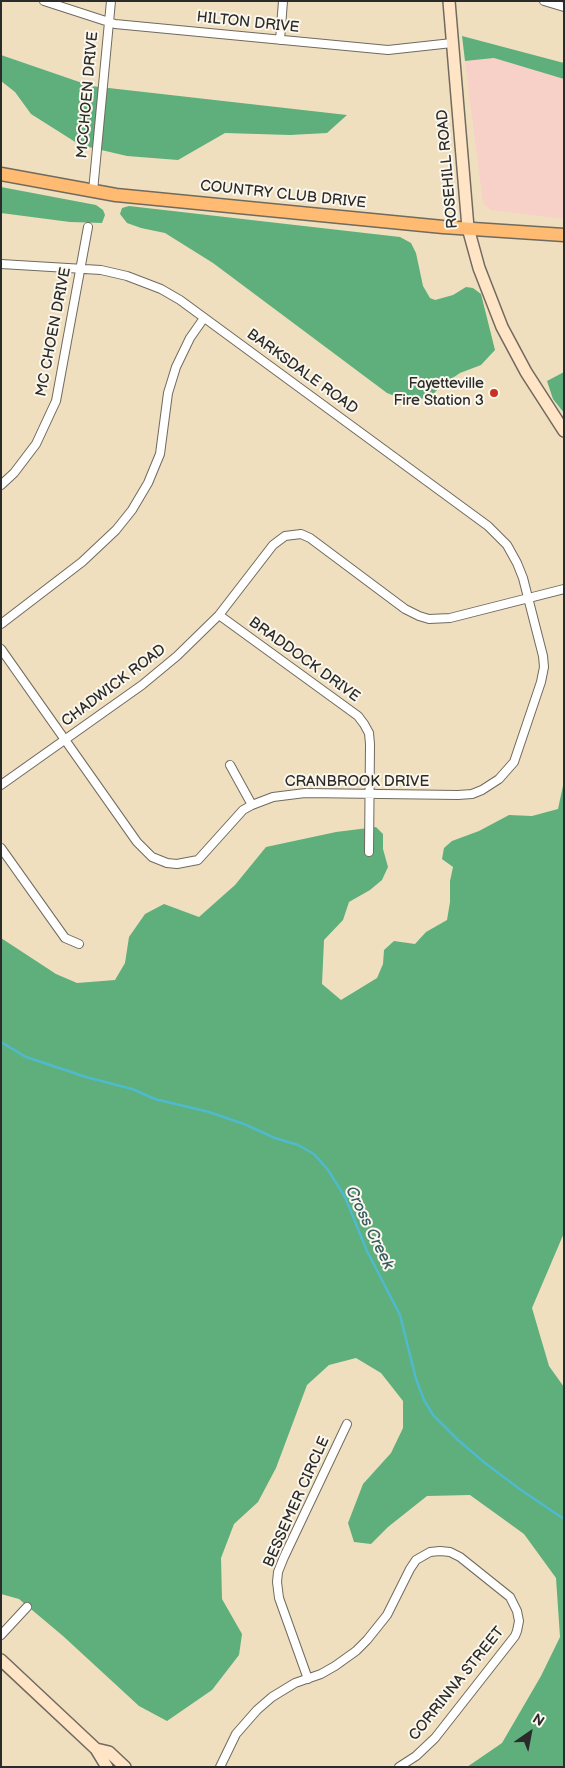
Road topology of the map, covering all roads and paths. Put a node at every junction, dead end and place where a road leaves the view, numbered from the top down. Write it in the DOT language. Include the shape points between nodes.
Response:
graph roads {
  1 [pos="44,1"];
  2 [pos="111,1"];
  3 [pos="283,1"];
  4 [pos="449,1"];
  5 [pos="544,1"];
  6 [pos="564,8"];
  7 [pos="109,22"];
  8 [pos="280,40"];
  9 [pos="452,43"];
  10 [pos="1,174"];
  11 [pos="93,191"];
  12 [pos="88,227"];
  13 [pos="468,228"];
  14 [pos="564,235"];
  15 [pos="1,264"];
  16 [pos="80,268"];
  17 [pos="204,318"];
  18 [pos="564,431"];
  19 [pos="1,486"];
  20 [pos="564,589"];
  21 [pos="528,598"];
  22 [pos="219,615"];
  23 [pos="1,624"];
  24 [pos="1,649"];
  25 [pos="65,740"];
  26 [pos="230,765"];
  27 [pos="1,786"];
  28 [pos="370,794"];
  29 [pos="252,804"];
  30 [pos="1,848"];
  31 [pos="369,852"];
  32 [pos="79,944"];
  33 [pos="347,1424"];
  34 [pos="27,1607"];
  35 [pos="1,1635"];
  36 [pos="1,1660"];
  37 [pos="308,1679"];
  38 [pos="96,1749"];
  39 [pos="107,1767"];
  40 [pos="125,1767"];
  41 [pos="220,1767"];
  42 [pos="399,1767"];
  1 -- 7 [label="street, HILTON DRIVE"];
  2 -- 7 [label="street, MCCHOEN DRIVE"];
  3 -- 8 [label="street"];
  4 -- 9 [label="main road, ROSEHILL ROAD"];
  5 -- 6 [label="street"];
  7 -- 8 [label="street, HILTON DRIVE"];
  7 -- 11 [label="street, MCCHOEN DRIVE"];
  8 -- 9 [label="street, HILTON DRIVE" via="388,50"];
  9 -- 13 [label="main road, ROSEHILL ROAD"];
  10 -- 11 [label="main road, COUNTRY CLUB DRIVE"];
  11 -- 13 [label="main road, COUNTRY CLUB DRIVE"];
  12 -- 16 [label="street, MC CHOEN DRIVE"];
  13 -- 14 [label="main road, COUNTRY CLUB DRIVE"];
  13 -- 18 [label="main road, ROSEHILL ROAD" via="479,268 502,327"];
  15 -- 16 [label="street, BARKSDALE ROAD"];
  16 -- 17 [label="street, BARKSDALE ROAD" via="142,281 180,300"];
  16 -- 19 [label="street, MC CHOEN DRIVE" via="56,401 36,444"];
  17 -- 21 [label="street, BARKSDALE ROAD" via="488,526 512,554"];
  17 -- 23 [label="street" via="176,367 168,393 160,454 132,510 82,562"];
  20 -- 21 [label="street, CHADWICK ROAD"];
  21 -- 22 [label="street, CHADWICK ROAD" via="450,618 419,616 405,610 310,538 295,534 276,541"];
  21 -- 28 [label="street, CRANBROOK DRIVE" via="543,672 514,762 499,779 472,794"];
  22 -- 25 [label="street, CHADWICK ROAD" via="142,685"];
  22 -- 28 [label="street, BRADDOCK DRIVE" via="361,720 370,738"];
  24 -- 25 [label="street, CRANBROOK DRIVE"];
  25 -- 27 [label="street, CHADWICK ROAD"];
  25 -- 29 [label="street, CRANBROOK DRIVE" via="138,842 157,860 177,864 198,860"];
  26 -- 29 [label="street"];
  28 -- 29 [label="street, CRANBROOK DRIVE" via="294,794"];
  28 -- 31 [label="street, BRADDOCK DRIVE"];
  30 -- 32 [label="street" via="66,938"];
  33 -- 37 [label="street, BESSEMER CIRCLE" via="278,1572 279,1598"];
  34 -- 35 [label="street"];
  36 -- 38 [label="main road"];
  37 -- 41 [label="street, CORRINNA STREET" via="285,1688 257,1710 236,1734"];
  37 -- 42 [label="street, CORRINNA STREET" via="335,1666 367,1640 389,1610 413,1564 425,1554 440,1551 455,1554 507,1593 516,1606 518,1616 515,1636 435,1738"];
  38 -- 39 [label="main road"];
  38 -- 40 [label="main road" via="109,1752"];
}
